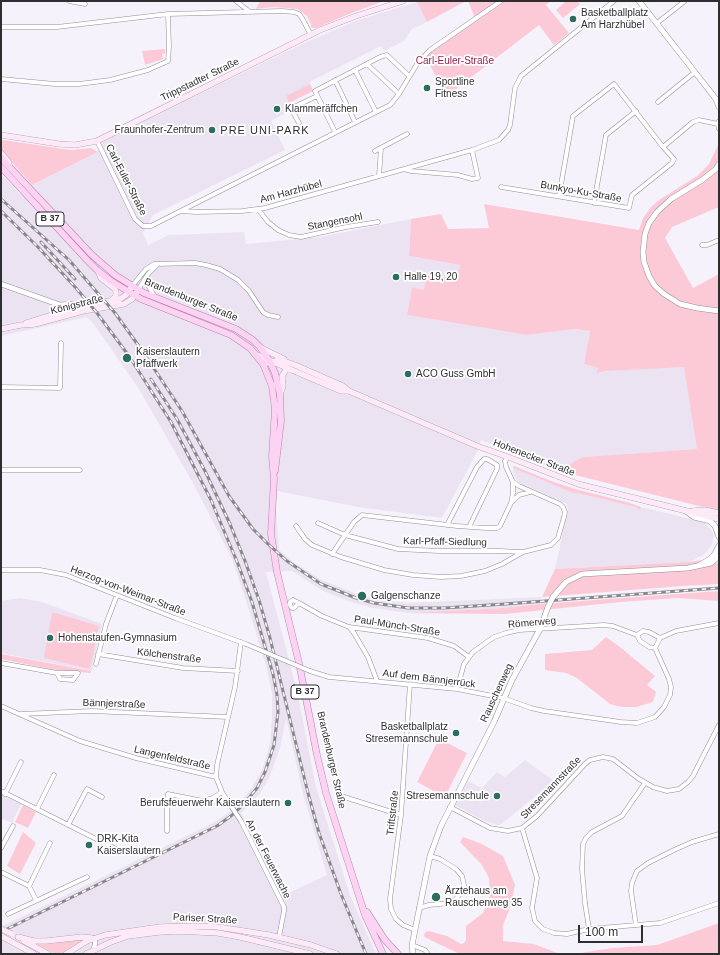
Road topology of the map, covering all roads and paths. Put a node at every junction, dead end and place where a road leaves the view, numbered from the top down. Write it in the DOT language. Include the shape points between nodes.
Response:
graph roads {
  1 [pos="69,1"];
  2 [pos="236,1"];
  3 [pos="403,1"];
  4 [pos="501,1"];
  5 [pos="614,1"];
  6 [pos="639,1"];
  7 [pos="685,1"];
  8 [pos="85,4"];
  9 [pos="250,12"];
  10 [pos="168,14"];
  11 [pos="657,23"];
  12 [pos="1,27"];
  13 [pos="311,35"];
  14 [pos="367,64"];
  15 [pos="355,70"];
  16 [pos="695,72"];
  17 [pos="409,76"];
  18 [pos="1,79"];
  19 [pos="335,80"];
  20 [pos="399,94"];
  21 [pos="317,96"];
  22 [pos="718,100"];
  23 [pos="658,102"];
  24 [pos="719,107"];
  25 [pos="376,112"];
  26 [pos="636,112"];
  27 [pos="355,122"];
  28 [pos="299,124"];
  29 [pos="719,125"];
  30 [pos="335,132"];
  31 [pos="407,134"];
  32 [pos="1,135"];
  33 [pos="97,141"];
  34 [pos="664,147"];
  35 [pos="381,148"];
  36 [pos="472,150"];
  37 [pos="375,151"];
  38 [pos="1,153"];
  39 [pos="1,158"];
  40 [pos="719,164"];
  41 [pos="1,167"];
  42 [pos="10,168"];
  43 [pos="404,169"];
  44 [pos="379,176"];
  45 [pos="501,187"];
  46 [pos="559,196"];
  47 [pos="594,202"];
  48 [pos="258,209"];
  49 [pos="180,211"];
  50 [pos="378,222"];
  51 [pos="719,240"];
  52 [pos="702,245"];
  53 [pos="158,264"];
  54 [pos="98,271"];
  55 [pos="148,274"];
  56 [pos="1,284"];
  57 [pos="132,286"];
  58 [pos="138,290"];
  59 [pos="128,292"];
  60 [pos="135,296"];
  61 [pos="155,297"];
  62 [pos="111,301"];
  63 [pos="50,302"];
  64 [pos="95,304"];
  65 [pos="719,311"];
  66 [pos="58,316"];
  67 [pos="278,317"];
  68 [pos="1,330"];
  69 [pos="60,343"];
  70 [pos="260,347"];
  71 [pos="266,363"];
  72 [pos="293,368"];
  73 [pos="1,387"];
  74 [pos="280,394"];
  75 [pos="508,456"];
  76 [pos="1,470"];
  77 [pos="80,470"];
  78 [pos="274,479"];
  79 [pos="513,482"];
  80 [pos="530,492"];
  81 [pos="511,503"];
  82 [pos="685,511"];
  83 [pos="719,513"];
  84 [pos="719,519"];
  85 [pos="318,523"];
  86 [pos="447,525"];
  87 [pos="296,526"];
  88 [pos="469,527"];
  89 [pos="345,535"];
  90 [pos="719,538"];
  91 [pos="719,546"];
  92 [pos="523,552"];
  93 [pos="332,554"];
  94 [pos="719,556"];
  95 [pos="699,566"];
  96 [pos="1,570"];
  97 [pos="117,595"];
  98 [pos="299,603"];
  99 [pos="719,623"];
  100 [pos="349,627"];
  101 [pos="540,629"];
  102 [pos="637,635"];
  103 [pos="660,638"];
  104 [pos="241,642"];
  105 [pos="246,644"];
  106 [pos="655,648"];
  107 [pos="98,654"];
  108 [pos="469,657"];
  109 [pos="1,663"];
  110 [pos="96,664"];
  111 [pos="238,671"];
  112 [pos="57,673"];
  113 [pos="377,681"];
  114 [pos="410,684"];
  115 [pos="457,689"];
  116 [pos="504,698"];
  117 [pos="1,706"];
  118 [pos="19,714"];
  119 [pos="228,717"];
  120 [pos="719,726"];
  121 [pos="21,762"];
  122 [pos="54,776"];
  123 [pos="216,777"];
  124 [pos="645,783"];
  125 [pos="222,792"];
  126 [pos="3,793"];
  127 [pos="338,795"];
  128 [pos="102,797"];
  129 [pos="450,807"];
  130 [pos="37,810"];
  131 [pos="401,815"];
  132 [pos="68,825"];
  133 [pos="12,826"];
  134 [pos="522,828"];
  135 [pos="167,831"];
  136 [pos="719,834"];
  137 [pos="50,843"];
  138 [pos="1,848"];
  139 [pos="122,852"];
  140 [pos="430,856"];
  141 [pos="1,872"];
  142 [pos="87,877"];
  143 [pos="29,886"];
  144 [pos="36,900"];
  145 [pos="362,902"];
  146 [pos="719,903"];
  147 [pos="419,908"];
  148 [pos="8,914"];
  149 [pos="636,925"];
  150 [pos="1,929"];
  151 [pos="589,929"];
  152 [pos="415,930"];
  153 [pos="1,936"];
  154 [pos="15,936"];
  155 [pos="280,937"];
  156 [pos="95,938"];
  157 [pos="412,945"];
  158 [pos="92,951"];
  159 [pos="34,954"];
  160 [pos="48,954"];
  161 [pos="66,954"];
  162 [pos="86,954"];
  163 [pos="310,954"];
  164 [pos="337,954"];
  165 [pos="383,954"];
  166 [pos="398,954"];
  167 [pos="409,954"];
  168 [pos="413,954"];
  169 [pos="428,954"];
  1 -- 8 [label="street"];
  2 -- 9 [label="street"];
  3 -- 13 [label="main road, Trippstadter Straße" via="356,16"];
  4 -- 17 [label="street, Carl-Euler-Straße" via="430,50"];
  5 -- 36 [label="street, Am Harzhübel" via="521,76 515,88 508,130 499,140"];
  6 -- 11 [label="street"];
  7 -- 11 [label="street"];
  9 -- 10 [label="street"];
  9 -- 13 [label="street" via="294,12 302,18"];
  10 -- 12 [label="street" via="57,27"];
  10 -- 18 [label="street" via="169,58 148,70 110,80 79,84"];
  11 -- 16 [label="street"];
  13 -- 33 [label="main road, Trippstadter Straße"];
  14 -- 15 [label="street"];
  14 -- 17 [label="street" via="388,55"];
  14 -- 20 [label="street"];
  15 -- 19 [label="street"];
  15 -- 25 [label="street"];
  16 -- 22 [label="street"];
  16 -- 23 [label="street"];
  17 -- 20 [label="street, Carl-Euler-Straße"];
  19 -- 21 [label="street" via="315,91"];
  19 -- 27 [label="street"];
  20 -- 25 [label="street, Carl-Euler-Straße" via="390,105"];
  21 -- 28 [label="street" via="294,107 293,112"];
  21 -- 30 [label="street"];
  22 -- 24 [label="street"];
  25 -- 27 [label="street, Carl-Euler-Straße"];
  26 -- 34 [label="street"];
  26 -- 46 [label="street" via="614,84 572,116"];
  26 -- 47 [label="street" via="606,135"];
  27 -- 30 [label="street, Carl-Euler-Straße"];
  29 -- 34 [label="street" via="699,120 693,122"];
  30 -- 49 [label="street, Carl-Euler-Straße"];
  31 -- 35 [label="street"];
  32 -- 33 [label="main road, Trippstadter Straße" via="75,145"];
  33 -- 49 [label="street, Carl-Euler-Straße" via="135,219 140,224 151,226"];
  34 -- 47 [label="street, Bunkyo-Ku-Straße" via="674,159 672,163 632,195 629,208"];
  35 -- 37 [label="street"];
  35 -- 44 [label="street"];
  36 -- 43 [label="street, Am Harzhübel"];
  36 -- 43 [label="street, Am Harzhübel" via="478,178"];
  38 -- 42 [label="main road"];
  39 -- 42 [label="main road, Brandenburger Straße / B 37"];
  40 -- 65 [label="street" via="702,180 671,199 657,212 645,234 643,252 649,276 664,294 680,304"];
  41 -- 54 [label="main road, Brandenburger Straße / B 37"];
  42 -- 57 [label="main road, Brandenburger Straße / B 37" via="92,255"];
  43 -- 44 [label="street, Am Harzhübel"];
  44 -- 48 [label="street, Am Harzhübel"];
  45 -- 46 [label="street, Bunkyo-Ku-Straße"];
  46 -- 47 [label="street, Bunkyo-Ku-Straße"];
  48 -- 49 [label="street, Am Harzhübel"];
  48 -- 50 [label="street, Stangensohl" via="278,230 301,238"];
  51 -- 52 [label="street"];
  53 -- 55 [label="street"];
  53 -- 57 [label="street" via="146,269"];
  53 -- 67 [label="street" via="195,263 220,269 246,286 265,314"];
  54 -- 59 [label="main road, Brandenburger Straße / B 37"];
  54 -- 62 [label="main road" via="101,278 116,291 116,296"];
  55 -- 58 [label="street"];
  55 -- 61 [label="street" via="146,282"];
  56 -- 63 [label="street"];
  57 -- 58 [label="main road, Brandenburger Straße / B 37"];
  57 -- 59 [label="main road"];
  58 -- 60 [label="main road"];
  58 -- 61 [label="main road, Brandenburger Straße / B 37"];
  59 -- 60 [label="main road, Brandenburger Straße / B 37"];
  59 -- 62 [label="main road, Königstraße"];
  60 -- 66 [label="main road, Königstraße" via="124,304"];
  60 -- 71 [label="main road, Brandenburger Straße / B 37" via="230,335 250,348"];
  61 -- 70 [label="main road, Brandenburger Straße / B 37" via="236,329"];
  62 -- 64 [label="main road, Königstraße"];
  63 -- 64 [label="street" via="66,305"];
  63 -- 66 [label="street"];
  64 -- 66 [label="main road, Königstraße" via="74,308"];
  66 -- 68 [label="main road, Königstraße"];
  69 -- 73 [label="street" via="60,388"];
  70 -- 71 [label="main road, Brandenburger Straße / B 37"];
  70 -- 72 [label="main road, Hohenecker Straße"];
  71 -- 72 [label="main road, Hohenecker Straße" via="281,360"];
  71 -- 74 [label="main road, Brandenburger Straße / B 37" via="276,378"];
  71 -- 78 [label="main road, Brandenburger Straße / B 37" via="274,397"];
  72 -- 74 [label="main road" via="286,370 282,376 283,386"];
  72 -- 75 [label="main road, Hohenecker Straße" via="343,386 349,391 477,446"];
  74 -- 78 [label="main road, Brandenburger Straße / B 37" via="281,421"];
  75 -- 79 [label="street, Karl-Pfaff-Siedlung" via="505,461 506,467"];
  75 -- 82 [label="main road, Hohenecker Straße" via="578,484"];
  76 -- 77 [label="street"];
  78 -- 145 [label="main road, Brandenburger Straße / B 37" via="271,534 277,572 326,793"];
  79 -- 80 [label="street, Karl-Pfaff-Siedlung"];
  79 -- 81 [label="street, Karl-Pfaff-Siedlung"];
  80 -- 81 [label="street" via="519,495"];
  80 -- 92 [label="street, Karl-Pfaff-Siedlung" via="560,504 565,512 555,542 546,547"];
  81 -- 88 [label="street, Karl-Pfaff-Siedlung" via="497,528"];
  82 -- 83 [label="main road" via="704,510"];
  82 -- 84 [label="main road, Hohenecker Straße"];
  82 -- 90 [label="street" via="694,517 710,521 715,526"];
  85 -- 89 [label="street, Karl-Pfaff-Siedlung"];
  86 -- 88 [label="street, Karl-Pfaff-Siedlung"];
  86 -- 88 [label="street, Karl-Pfaff-Siedlung" via="478,466 487,460 497,465 497,469"];
  86 -- 89 [label="street, Karl-Pfaff-Siedlung" via="362,515"];
  87 -- 93 [label="street, Karl-Pfaff-Siedlung" via="312,545"];
  89 -- 92 [label="street, Karl-Pfaff-Siedlung" via="398,548"];
  89 -- 93 [label="street, Karl-Pfaff-Siedlung"];
  90 -- 91 [label="street"];
  91 -- 95 [label="street" via="714,555"];
  92 -- 93 [label="street, Karl-Pfaff-Siedlung" via="485,570 467,575 441,577 384,570"];
  94 -- 95 [label="street, Rauschenweg" via="711,563"];
  95 -- 101 [label="street, Rauschenweg, bridge" via="582,574 566,582 553,597"];
  96 -- 97 [label="street, Herzog-von-Weimar-Straße" via="53,572 79,579"];
  97 -- 104 [label="street, Herzog-von-Weimar-Straße"];
  97 -- 107 [label="street"];
  98 -- 100 [label="street, Paul-Münch-Straße"];
  99 -- 103 [label="street" via="676,631"];
  100 -- 108 [label="street, Paul-Münch-Straße" via="428,638 454,646"];
  100 -- 113 [label="street" via="368,657"];
  101 -- 102 [label="street, Römerweg" via="604,625"];
  101 -- 108 [label="street, Römerweg" via="519,630 494,637"];
  101 -- 116 [label="street, Rauschenweg"];
  102 -- 103 [label="street" via="643,631"];
  102 -- 106 [label="street" via="640,641"];
  103 -- 106 [label="street"];
  104 -- 105 [label="street, Herzog-von-Weimar-Straße"];
  104 -- 111 [label="street, Langenfeldstraße"];
  105 -- 113 [label="street, Auf dem Bännjerrück, bridge" via="329,677"];
  106 -- 116 [label="street, Auf dem Bännjerrück" via="671,687 664,707 656,717 650,719 629,723 544,711"];
  107 -- 110 [label="street"];
  107 -- 111 [label="street, Kölchenstraße" via="183,668"];
  108 -- 115 [label="street, Römerweg" via="461,672"];
  109 -- 112 [label="street"];
  111 -- 119 [label="street, Langenfeldstraße"];
  113 -- 114 [label="street, Auf dem Bännjerrück"];
  114 -- 115 [label="street, Auf dem Bännjerrück"];
  114 -- 131 [label="street, Triftstraße"];
  115 -- 116 [label="street, Auf dem Bännjerrück"];
  116 -- 129 [label="street, Rauschenweg"];
  117 -- 118 [label="street, Bännjerstraße"];
  118 -- 119 [label="street, Bännjerstraße" via="92,711"];
  118 -- 123 [label="street, Langenfeldstraße" via="80,741 136,758"];
  119 -- 123 [label="street, Langenfeldstraße"];
  120 -- 124 [label="street, Stresemannstraße" via="695,772 684,786 667,791"];
  121 -- 126 [label="street"];
  122 -- 130 [label="street"];
  123 -- 125 [label="street, An der Feuerwache"];
  124 -- 134 [label="street, Stresemannstraße" via="613,759 596,757 585,764 537,816"];
  124 -- 151 [label="street" via="622,816 592,832 583,844 582,869"];
  125 -- 135 [label="street" via="203,801 168,794"];
  125 -- 155 [label="street, An der Feuerwache, bridge" via="240,821 284,907"];
  126 -- 130 [label="street"];
  127 -- 131 [label="street"];
  128 -- 132 [label="street" via="87,789"];
  129 -- 134 [label="street, Stresemannstraße" via="490,828 508,831"];
  129 -- 140 [label="street, Rauschenweg"];
  130 -- 132 [label="street"];
  131 -- 152 [label="street, Triftstraße" via="390,899 396,919"];
  132 -- 139 [label="street"];
  133 -- 138 [label="street"];
  134 -- 151 [label="street" via="537,878 532,908 535,921 543,929 554,934"];
  136 -- 149 [label="street" via="674,850 638,871 631,891"];
  137 -- 143 [label="street"];
  140 -- 147 [label="street, Rauschenweg"];
  140 -- 147 [label="street" via="456,869 462,876 463,890 450,903"];
  141 -- 143 [label="street"];
  142 -- 144 [label="street"];
  143 -- 144 [label="street"];
  144 -- 148 [label="street"];
  145 -- 165 [label="main road, Brandenburger Straße / B 37"];
  145 -- 166 [label="main road, Brandenburger Straße / B 37" via="385,940"];
  146 -- 149 [label="street" via="660,923"];
  147 -- 152 [label="street, Rauschenweg"];
  149 -- 151 [label="street"];
  150 -- 154 [label="main road, bridge"];
  152 -- 157 [label="street, Rauschenweg"];
  153 -- 159 [label="main road"];
  154 -- 156 [label="main road" via="34,941"];
  154 -- 160 [label="main road"];
  155 -- 156 [label="main road, Pariser Straße" via="218,927 178,926 132,930"];
  155 -- 164 [label="main road, Pariser Straße"];
  156 -- 158 [label="street"];
  156 -- 161 [label="main road, Pariser Straße"];
  157 -- 167 [label="street, Rauschenweg"];
  157 -- 168 [label="street, Rauschenweg"];
  157 -- 169 [label="street" via="425,950"];
  158 -- 162 [label="main road, Pariser Straße"];
  158 -- 163 [label="main road, Pariser Straße" via="117,939 133,935 193,931 240,937"];
}
